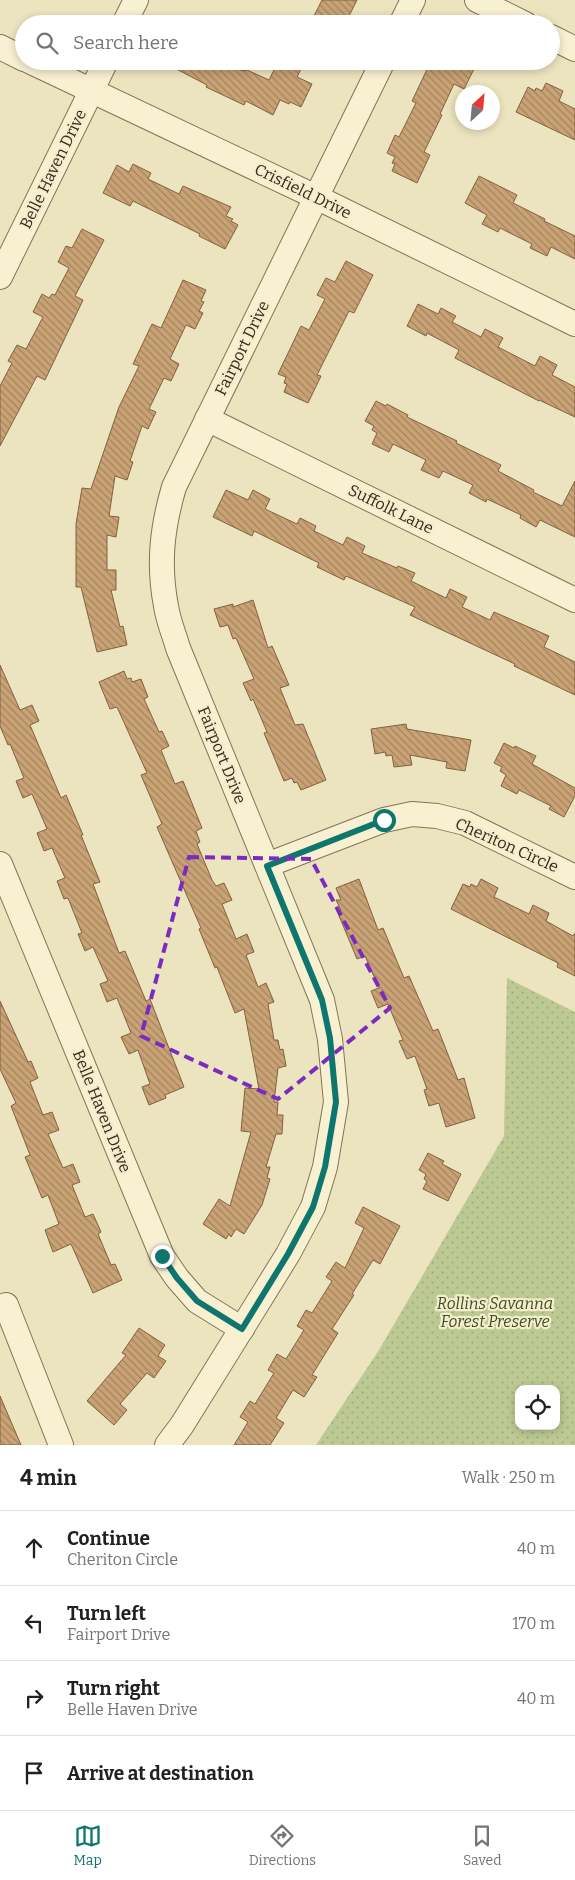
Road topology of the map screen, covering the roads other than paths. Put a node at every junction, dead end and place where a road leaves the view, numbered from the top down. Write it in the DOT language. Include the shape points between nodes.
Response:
graph roads {
  1 [pos="136,0"];
  2 [pos="413,0"];
  3 [pos="477,0"];
  4 [pos="128,15"];
  5 [pos="406,15"];
  6 [pos="507,15"];
  7 [pos="560,42"];
  8 [pos="0,47"];
  9 [pos="575,49"];
  10 [pos="15,54"];
  11 [pos="49,70"];
  12 [pos="101,70"];
  13 [pos="379,70"];
  14 [pos="91,90"];
  15 [pos="316,197"];
  16 [pos="0,277"];
  17 [pos="575,324"];
  18 [pos="207,419"];
  19 [pos="575,600"];
  20 [pos="0,864"];
  21 [pos="267,866"];
  22 [pos="575,877"];
  23 [pos="2,1304"];
  24 [pos="242,1329"];
  25 [pos="61,1445"];
  26 [pos="167,1445"];
  1 -- 4 [label="street"];
  2 -- 5 [label="street"];
  3 -- 6 [label="street"];
  7 -- 9 [label="street"];
  8 -- 10 [label="street"];
  11 -- 14 [label="street, Crisfield Drive"];
  12 -- 14 [label="street, Belle Haven Drive"];
  13 -- 15 [label="street, Fairport Drive"];
  14 -- 15 [label="street, Crisfield Drive"];
  14 -- 16 [label="street, Belle Haven Drive"];
  15 -- 17 [label="street, Crisfield Drive"];
  15 -- 18 [label="street, Fairport Drive"];
  18 -- 19 [label="street, Suffolk Lane"];
  18 -- 21 [label="street, Fairport Drive" via="174,487 165,516 161,551 166,607 178,648"];
  20 -- 24 [label="street, Belle Haven Drive" via="162,1256 197,1301"];
  21 -- 22 [label="street, Cheriton Circle" via="384,820 412,814 465,823"];
  21 -- 24 [label="street, Fairport Drive" via="322,1000 330,1038 336,1102 325,1167 313,1207"];
  23 -- 25 [label="street"];
  24 -- 26 [label="street, Fairport Drive"];
}
